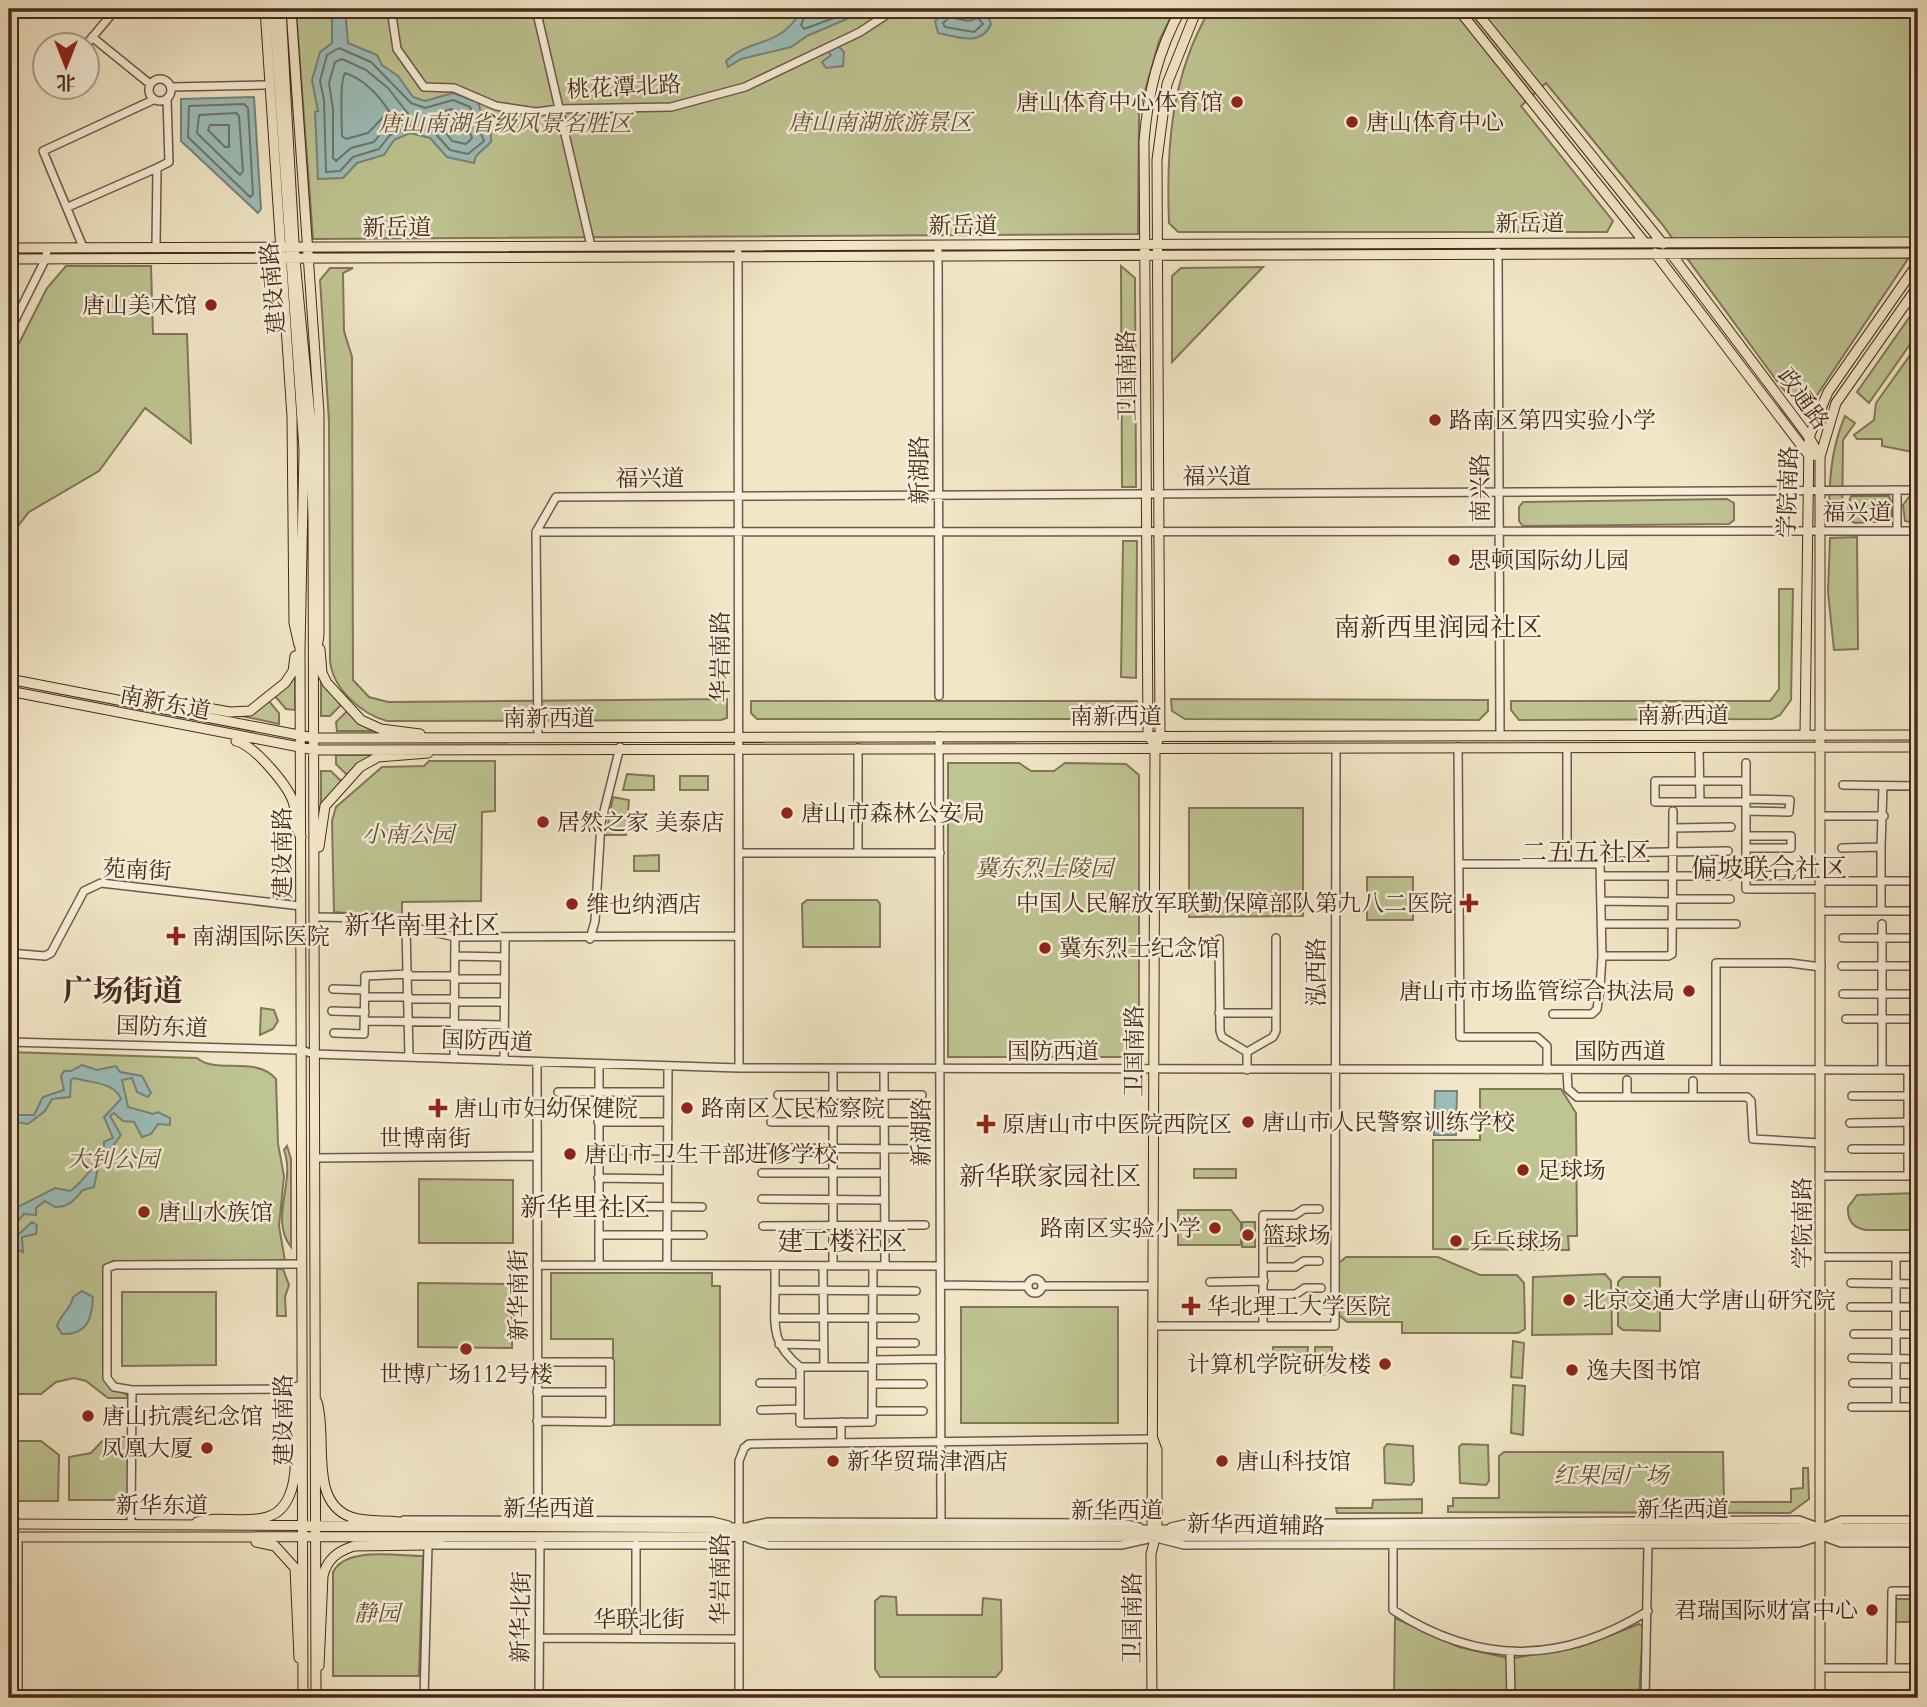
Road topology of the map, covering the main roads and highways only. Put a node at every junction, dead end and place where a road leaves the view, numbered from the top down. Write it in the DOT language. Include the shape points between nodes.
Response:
graph roads {
  1 [pos="265,9"];
  2 [pos="274,9"];
  3 [pos="281,9"];
  4 [pos="291,9"];
  5 [pos="1181,9"];
  6 [pos="1198,9"];
  7 [pos="1458,9"];
  8 [pos="1474,9"];
  9 [pos="1550,103"];
  10 [pos="1541,113"];
  11 [pos="1644,242"];
  12 [pos="1918,242"];
  13 [pos="1662,243"];
  14 [pos="1145,244"];
  15 [pos="1159,244"];
  16 [pos="306,246"];
  17 [pos="591,246"];
  18 [pos="287,247"];
  19 [pos="9,248"];
  20 [pos="1918,253"];
  21 [pos="1656,255"];
  22 [pos="1145,256"];
  23 [pos="1158,256"];
  24 [pos="1673,256"];
  25 [pos="590,258"];
  26 [pos="9,259"];
  27 [pos="288,260"];
  28 [pos="308,260"];
  29 [pos="1918,263"];
  30 [pos="1918,286"];
  31 [pos="1809,437"];
  32 [pos="1807,453"];
  33 [pos="1819,457"];
  34 [pos="294,623"];
  35 [pos="319,635"];
  36 [pos="300,650"];
  37 [pos="314,674"];
  38 [pos="9,679"];
  39 [pos="9,691"];
  40 [pos="150,707"];
  41 [pos="191,728"];
  42 [pos="1805,734"];
  43 [pos="1148,735"];
  44 [pos="1160,735"];
  45 [pos="1819,735"];
  46 [pos="1918,735"];
  47 [pos="301,736"];
  48 [pos="435,737"];
  49 [pos="314,738"];
  50 [pos="1821,747"];
  51 [pos="1918,747"];
  52 [pos="301,748"];
  53 [pos="1155,748"];
  54 [pos="439,749"];
  55 [pos="315,750"];
  56 [pos="301,837"];
  57 [pos="315,866"];
  58 [pos="302,1373"];
  59 [pos="313,1391"];
  60 [pos="9,1524"];
  61 [pos="188,1525"];
  62 [pos="302,1525"];
  63 [pos="315,1526"];
  64 [pos="421,1528"];
  65 [pos="1918,1528"];
  66 [pos="739,1532"];
  67 [pos="1821,1532"];
  68 [pos="539,1533"];
  69 [pos="1153,1533"];
  70 [pos="206,1536"];
  71 [pos="302,1536"];
  72 [pos="1918,1536"];
  73 [pos="14,1537"];
  74 [pos="315,1537"];
  75 [pos="443,1537"];
  76 [pos="302,1669"];
  77 [pos="316,1693"];
  78 [pos="303,1698"];
  79 [pos="1152,1698"];
  80 [pos="1820,1698"];
  1 -- 18 [label="main road"];
  2 -- 18 [label="main road, 建设南路"];
  3 -- 18 [label="main road, 建设南路"];
  4 -- 16 [label="main road"];
  5 -- 14 [label="main road, 卫国南路" via="1159,57 1147,108"];
  6 -- 15 [label="main road, 卫国南路" via="1178,52 1163,103 1157,160"];
  7 -- 10 [label="main road, 政通路"];
  8 -- 9 [label="main road, 政通路"];
  9 -- 10 [label="main road"];
  9 -- 13 [label="main road, 政通路"];
  10 -- 11 [label="main road, 政通路"];
  11 -- 13 [label="main road, 新岳道"];
  11 -- 15 [label="main road, 新岳道"];
  11 -- 21 [label="main road, 政通路"];
  12 -- 13 [label="main road, 新岳道"];
  13 -- 24 [label="main road, 政通路"];
  14 -- 15 [label="main road, 新岳道"];
  14 -- 17 [label="main road, 新岳道"];
  14 -- 22 [label="main road, 卫国南路"];
  15 -- 23 [label="main road, 卫国南路"];
  16 -- 17 [label="main road, 新岳道"];
  16 -- 18 [label="main road, 新岳道"];
  16 -- 28 [label="main road"];
  17 -- 25 [label="main road"];
  18 -- 19 [label="main road, 新岳道"];
  18 -- 27 [label="main road, 建设南路"];
  18 -- 27 [label="main road"];
  20 -- 24 [label="main road, 新岳道"];
  21 -- 23 [label="main road, 新岳道"];
  21 -- 24 [label="main road, 新岳道"];
  21 -- 32 [label="main road, 政通路"];
  22 -- 23 [label="main road, 新岳道"];
  22 -- 25 [label="main road, 新岳道"];
  22 -- 43 [label="main road, 卫国南路"];
  23 -- 44 [label="main road, 卫国南路"];
  24 -- 31 [label="main road, 政通路"];
  25 -- 28 [label="main road, 新岳道"];
  26 -- 27 [label="main road, 新岳道"];
  27 -- 28 [label="main road, 新岳道"];
  27 -- 34 [label="main road"];
  27 -- 36 [label="main road, 建设南路" via="304,450"];
  27 -- 37 [label="main road, 建设南路" via="312,457"];
  28 -- 35 [label="main road" via="321,446"];
  29 -- 31 [label="main road, 学院南路" via="1828,393"];
  30 -- 33 [label="main road, 学院南路" via="1836,403"];
  31 -- 32 [label="main road, 学院南路"];
  31 -- 33 [label="main road, 政通路"];
  32 -- 33 [label="main road, 政通路"];
  32 -- 42 [label="main road, 学院南路"];
  33 -- 45 [label="main road, 学院南路"];
  34 -- 36 [label="main road"];
  34 -- 40 [label="main road" via="293,671 250,711 173,702"];
  35 -- 37 [label="main road"];
  35 -- 48 [label="main road" via="327,683 361,720 381,729"];
  36 -- 47 [label="main road, 建设南路"];
  37 -- 49 [label="main road, 建设南路"];
  38 -- 40 [label="main road, 南新东道"];
  39 -- 41 [label="main road, 南新东道"];
  40 -- 47 [label="main road, 南新东道"];
  41 -- 52 [label="main road, 南新东道"];
  41 -- 56 [label="main road" via="253,749 290,796 294,827"];
  42 -- 44 [label="main road, 南新西道"];
  42 -- 45 [label="main road, 南新西道"];
  42 -- 50 [label="main road"];
  43 -- 44 [label="main road, 南新西道"];
  43 -- 48 [label="main road, 南新西道"];
  43 -- 53 [label="main road, 卫国南路"];
  44 -- 53 [label="main road, 卫国南路"];
  45 -- 46 [label="main road, 南新西道"];
  45 -- 50 [label="main road, 学院南路"];
  47 -- 49 [label="main road, 南新东道"];
  47 -- 52 [label="main road, 建设南路"];
  48 -- 49 [label="main road, 南新西道"];
  49 -- 55 [label="main road, 建设南路"];
  50 -- 51 [label="main road, 南新西道"];
  50 -- 53 [label="main road, 南新西道"];
  50 -- 67 [label="main road, 学院南路"];
  52 -- 55 [label="main road, 南新东道"];
  52 -- 56 [label="main road, 建设南路"];
  53 -- 54 [label="main road, 南新西道"];
  53 -- 69 [label="main road, 卫国南路" via="1153,1439 1157,1450"];
  54 -- 55 [label="main road, 南新西道"];
  54 -- 57 [label="main road" via="415,756 378,757 360,767 325,806"];
  55 -- 57 [label="main road, 建设南路"];
  56 -- 58 [label="main road, 建设南路"];
  57 -- 59 [label="main road, 建设南路"];
  58 -- 61 [label="main road" via="297,1390 294,1483 287,1503 263,1518 214,1517"];
  58 -- 62 [label="main road, 建设南路"];
  59 -- 63 [label="main road, 建设南路"];
  59 -- 64 [label="main road" via="322,1419 327,1498 351,1518 398,1520"];
  60 -- 61 [label="main road, 新华东道"];
  61 -- 62 [label="main road, 新华东道"];
  62 -- 63 [label="main road, 新华东道"];
  62 -- 71 [label="main road, 建设南路"];
  63 -- 64 [label="main road, 新华西道"];
  63 -- 74 [label="main road, 建设南路"];
  64 -- 68 [label="main road, 新华西道"];
  65 -- 67 [label="main road, 新华西道"];
  66 -- 68 [label="main road, 新华西道"];
  66 -- 69 [label="main road, 新华西道"];
  66 -- 69 [label="main road, 新华西道" via="941,1525"];
  67 -- 69 [label="main road, 新华西道"];
  67 -- 72 [label="main road, 新华西道"];
  67 -- 80 [label="main road, 学院南路"];
  68 -- 75 [label="main road, 新华西道"];
  69 -- 79 [label="main road, 卫国南路"];
  70 -- 71 [label="main road, 新华东道"];
  70 -- 73 [label="main road, 新华东道"];
  70 -- 76 [label="main road" via="269,1543 291,1562 297,1577 296,1642"];
  71 -- 74 [label="main road, 新华东道"];
  71 -- 76 [label="main road, 建设南路"];
  74 -- 75 [label="main road, 新华西道"];
  74 -- 77 [label="main road, 建设南路"];
  75 -- 77 [label="main road" via="428,1545 354,1546 328,1562 323,1576"];
  76 -- 78 [label="main road, 建设南路"];
}
